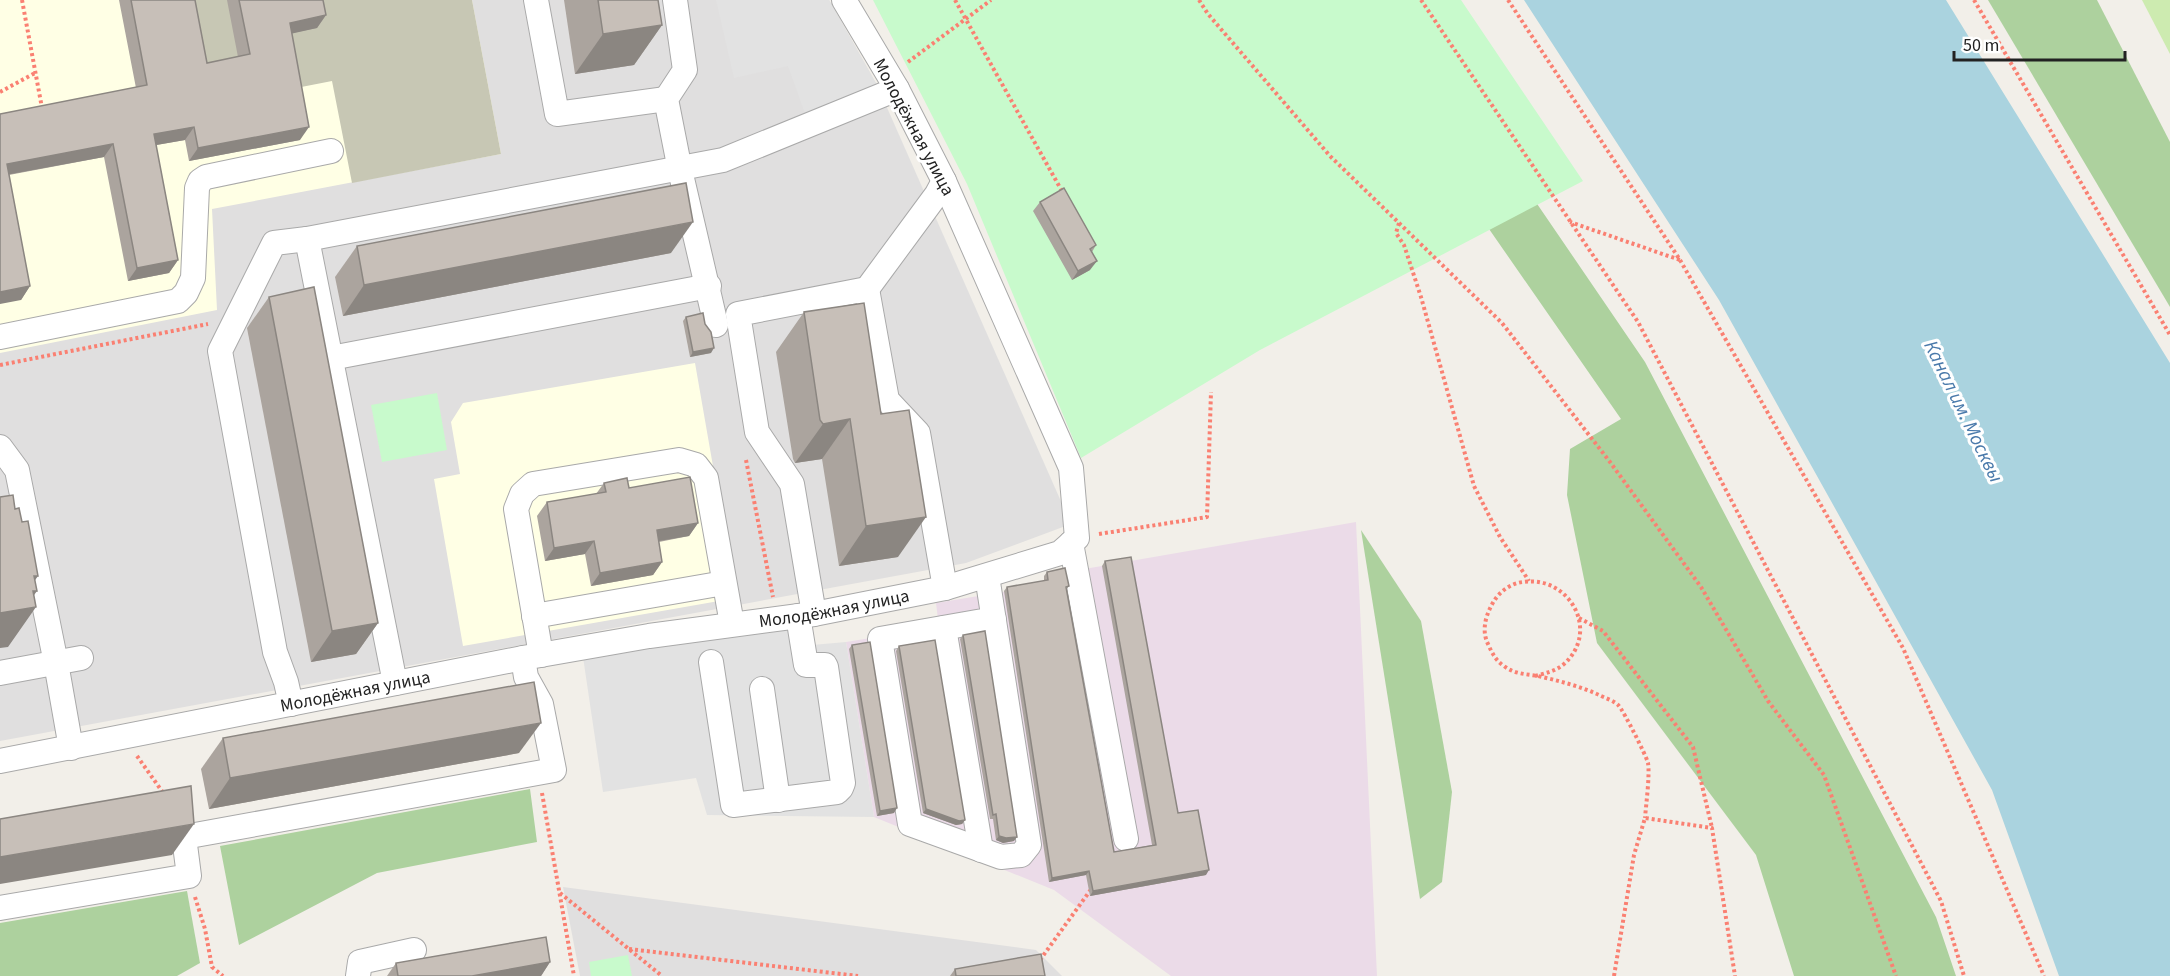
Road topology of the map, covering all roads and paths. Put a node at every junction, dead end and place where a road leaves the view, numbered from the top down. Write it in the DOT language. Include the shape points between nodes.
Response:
graph roads {
  1 [pos="22,0"];
  2 [pos="536,0"];
  3 [pos="675,0"];
  4 [pos="844,0"];
  5 [pos="955,0"];
  6 [pos="991,0"];
  7 [pos="1199,0"];
  8 [pos="1420,0"];
  9 [pos="1508,0"];
  10 [pos="1974,0"];
  11 [pos="966,17"];
  12 [pos="906,63"];
  13 [pos="35,73"];
  14 [pos="897,89"];
  15 [pos="0,92"];
  16 [pos="666,99"];
  17 [pos="42,110"];
  18 [pos="331,151"];
  19 [pos="680,170"];
  20 [pos="944,181"];
  21 [pos="1065,195"];
  22 [pos="1570,222"];
  23 [pos="1399,223"];
  24 [pos="307,238"];
  25 [pos="1680,260"];
  26 [pos="708,286"];
  27 [pos="867,289"];
  28 [pos="234,323"];
  29 [pos="716,326"];
  30 [pos="2170,335"];
  31 [pos="0,337"];
  32 [pos="332,358"];
  33 [pos="0,365"];
  34 [pos="1211,392"];
  35 [pos="0,447"];
  36 [pos="745,455"];
  37 [pos="1074,540"];
  38 [pos="987,576"];
  39 [pos="1529,581"];
  40 [pos="724,583"];
  41 [pos="945,588"];
  42 [pos="534,616"];
  43 [pos="796,616"];
  44 [pos="1579,618"];
  45 [pos="994,619"];
  46 [pos="732,624"];
  47 [pos="944,628"];
  48 [pos="532,657"];
  49 [pos="81,658"];
  50 [pos="711,662"];
  51 [pos="56,663"];
  52 [pos="0,673"];
  53 [pos="1535,676"];
  54 [pos="394,683"];
  55 [pos="762,688"];
  56 [pos="291,704"];
  57 [pos="123,736"];
  58 [pos="71,748"];
  59 [pos="0,761"];
  60 [pos="167,797"];
  61 [pos="778,800"];
  62 [pos="1645,818"];
  63 [pos="548,820"];
  64 [pos="1712,828"];
  65 [pos="1126,840"];
  66 [pos="981,850"];
  67 [pos="189,876"];
  68 [pos="1093,885"];
  69 [pos="560,893"];
  70 [pos="0,908"];
  71 [pos="629,949"];
  72 [pos="414,950"];
  73 [pos="1035,968"];
  74 [pos="223,976"];
  75 [pos="358,976"];
  76 [pos="574,976"];
  77 [pos="662,976"];
  78 [pos="858,976"];
  79 [pos="1614,976"];
  80 [pos="1735,976"];
  81 [pos="1896,976"];
  82 [pos="1964,976"];
  83 [pos="2043,976"];
  1 -- 13 [label="path"];
  2 -- 16 [label="street" via="557,114"];
  3 -- 16 [label="street" via="685,70"];
  4 -- 14 [label="street, Молодёжная улица"];
  5 -- 11 [label="path"];
  6 -- 11 [label="path"];
  7 -- 23 [label="path" via="1330,156"];
  8 -- 22 [label="path"];
  9 -- 25 [label="path"];
  10 -- 30 [label="path"];
  11 -- 12 [label="path"];
  11 -- 21 [label="path"];
  13 -- 15 [label="path"];
  13 -- 17 [label="path"];
  14 -- 19 [label="street" via="723,160"];
  14 -- 20 [label="street, Молодёжная улица"];
  16 -- 19 [label="street"];
  18 -- 31 [label="street" via="200,181 193,278 178,301"];
  19 -- 24 [label="street"];
  19 -- 26 [label="street"];
  20 -- 27 [label="street"];
  20 -- 37 [label="street, Молодёжная улица" via="1071,468"];
  22 -- 25 [label="path"];
  22 -- 82 [label="path" via="1638,322 1941,901"];
  23 -- 39 [label="path" via="1396,233 1404,245 1421,297 1474,486 1500,537"];
  23 -- 81 [label="path" via="1502,323 1701,587 1768,700 1824,775"];
  24 -- 28 [label="street" via="274,243"];
  24 -- 32 [label="street"];
  25 -- 83 [label="path" via="1903,648"];
  26 -- 29 [label="street"];
  26 -- 32 [label="street"];
  27 -- 41 [label="street" via="887,400 918,433"];
  27 -- 43 [label="street" via="738,314 756,432 792,484"];
  28 -- 33 [label="path"];
  28 -- 56 [label="street" via="220,351 275,652"];
  32 -- 54 [label="street"];
  34 -- 37 [label="path" via="1207,518"];
  35 -- 51 [label="street" via="17,470"];
  36 -- 43 [label="path"];
  37 -- 38 [label="street, Молодёжная улица" via="1059,554"];
  37 -- 65 [label="street"];
  38 -- 41 [label="street, Молодёжная улица"];
  38 -- 45 [label="street"];
  39 -- 44 [label="path" via="1551,584 1564,592"];
  39 -- 53 [label="path" via="1507,587 1496,597 1488,610 1486,640 1492,655 1504,667"];
  40 -- 42 [label="street"];
  40 -- 42 [label="street" via="706,478 696,465 679,460 533,484 516,509"];
  40 -- 46 [label="street"];
  41 -- 43 [label="street, Молодёжная улица"];
  42 -- 48 [label="street"];
  43 -- 46 [label="street, Молодёжная улица"];
  43 -- 61 [label="street" via="806,666 826,667 843,783 837,792"];
  44 -- 53 [label="path" via="1575,650 1565,663"];
  44 -- 64 [label="path" via="1603,631 1693,747"];
  45 -- 47 [label="street"];
  45 -- 66 [label="street" via="1029,844 1021,855 1001,857"];
  46 -- 48 [label="street, Молодёжная улица"];
  47 -- 66 [label="street"];
  47 -- 66 [label="street" via="879,639 910,824"];
  48 -- 54 [label="street, Молодёжная улица"];
  48 -- 67 [label="street" via="526,677 541,704 554,770 184,837"];
  49 -- 51 [label="street"];
  50 -- 61 [label="street" via="731,801 738,806"];
  51 -- 52 [label="street"];
  51 -- 58 [label="street"];
  53 -- 62 [label="path" via="1584,688 1618,705 1648,764"];
  54 -- 56 [label="street, Молодёжная улица"];
  55 -- 61 [label="street"];
  56 -- 57 [label="street, Молодёжная улица"];
  57 -- 58 [label="street, Молодёжная улица"];
  57 -- 60 [label="path"];
  58 -- 59 [label="street, Молодёжная улица"];
  62 -- 64 [label="path"];
  62 -- 79 [label="path" via="1634,855"];
  63 -- 69 [label="path"];
  64 -- 80 [label="path"];
  67 -- 70 [label="street"];
  67 -- 74 [label="path" via="213,967"];
  68 -- 73 [label="path"];
  69 -- 71 [label="path"];
  69 -- 76 [label="path"];
  71 -- 77 [label="path"];
  71 -- 78 [label="path"];
  72 -- 75 [label="street" via="360,962"];
}
